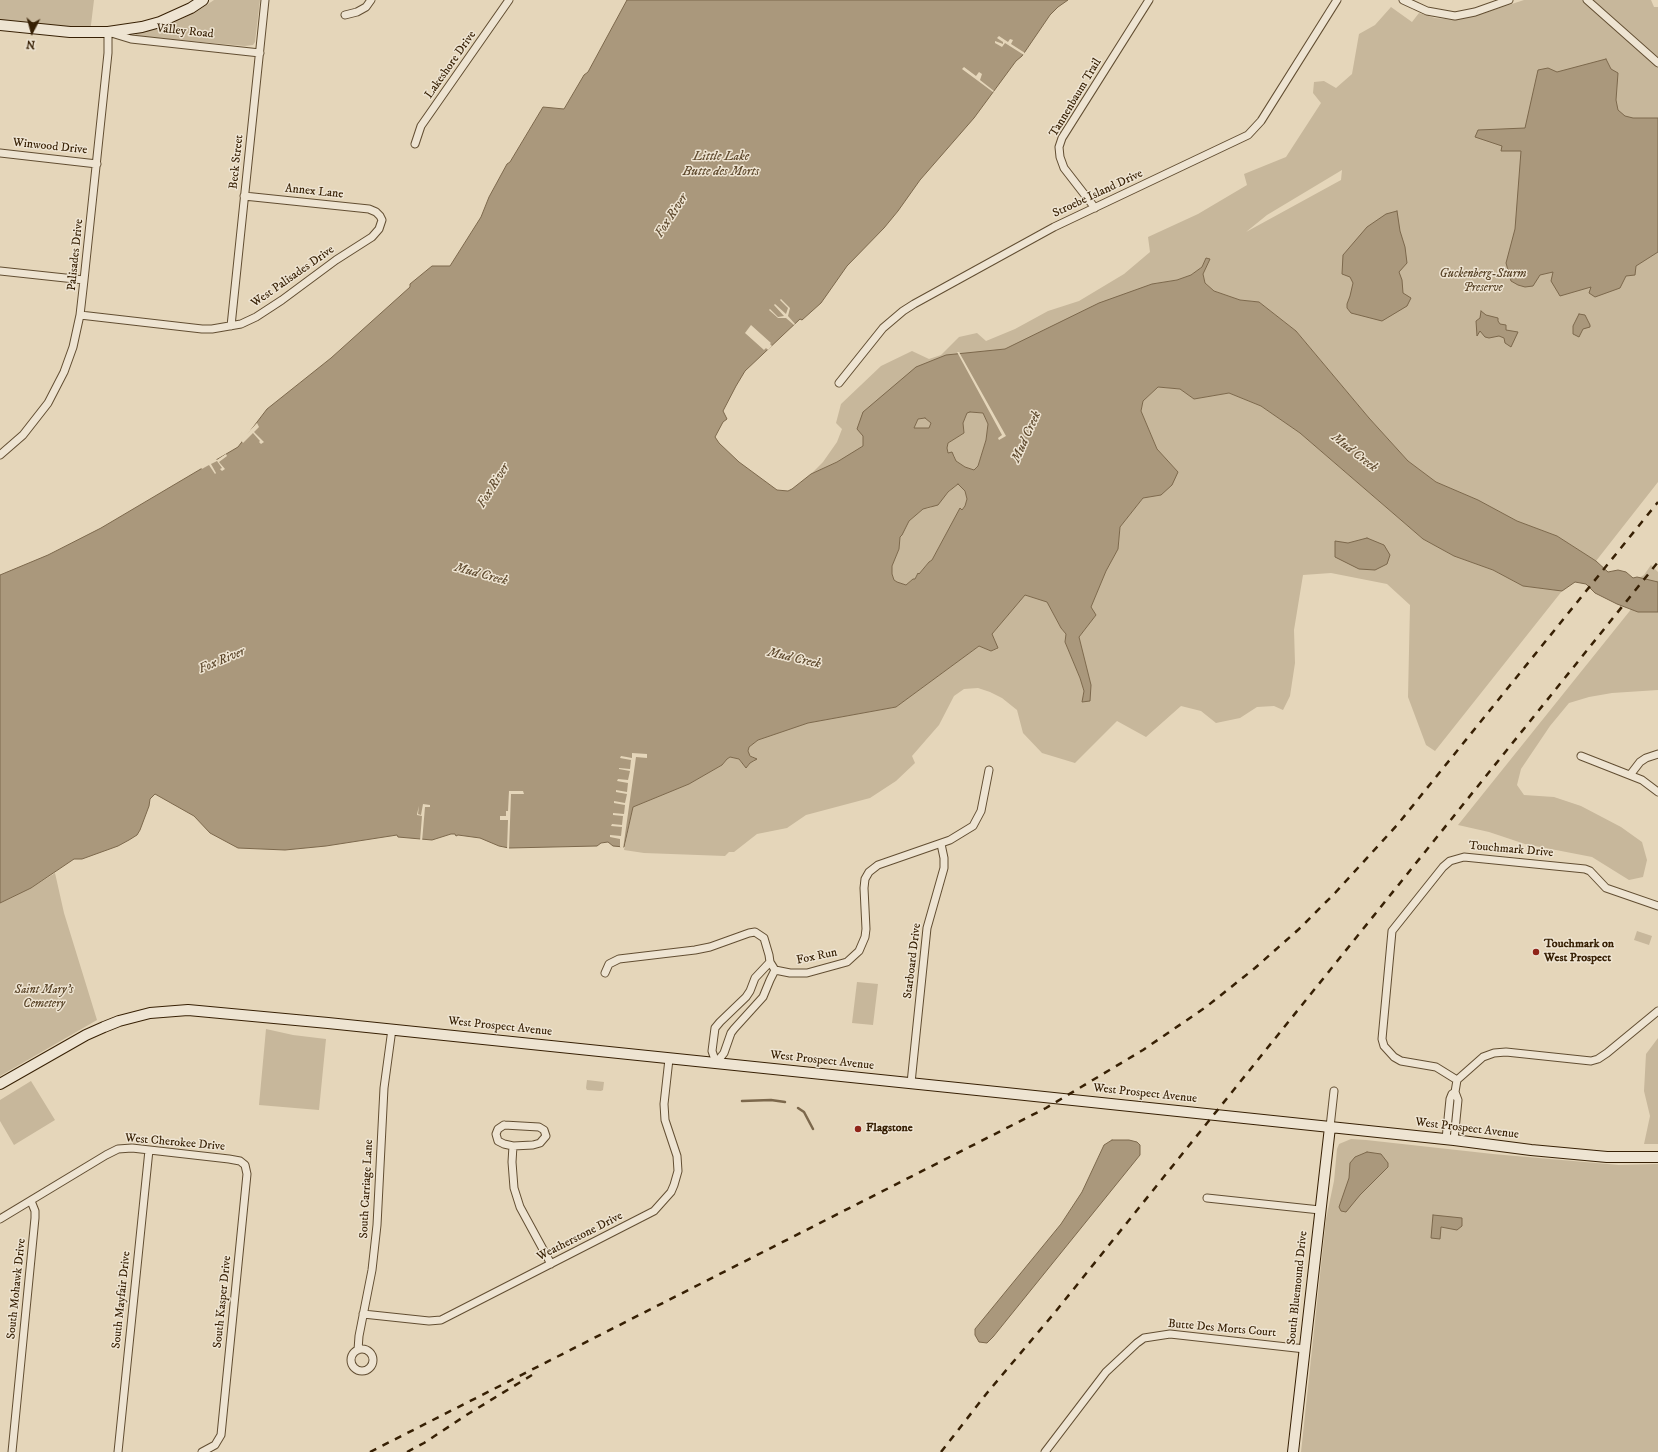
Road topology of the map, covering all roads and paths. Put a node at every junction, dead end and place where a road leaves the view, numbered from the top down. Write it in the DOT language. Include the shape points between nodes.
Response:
graph roads {
  1 [pos="203,0"];
  2 [pos="265,0"];
  3 [pos="371,0"];
  4 [pos="509,0"];
  5 [pos="1149,0"];
  6 [pos="1337,0"];
  7 [pos="1403,0"];
  8 [pos="1509,0"];
  9 [pos="1587,0"];
  10 [pos="345,15"];
  11 [pos="0,25"];
  12 [pos="108,32"];
  13 [pos="260,53"];
  14 [pos="1658,63"];
  15 [pos="415,144"];
  16 [pos="0,153"];
  17 [pos="97,164"];
  18 [pos="244,196"];
  19 [pos="1095,208"];
  20 [pos="380,216"];
  21 [pos="0,271"];
  22 [pos="84,280"];
  23 [pos="80,315"];
  24 [pos="232,326"];
  25 [pos="839,383"];
  26 [pos="0,455"];
  27 [pos="1658,754"];
  28 [pos="1581,756"];
  29 [pos="989,770"];
  30 [pos="1630,775"];
  31 [pos="1658,792"];
  32 [pos="941,844"];
  33 [pos="1658,906"];
  34 [pos="770,962"];
  35 [pos="775,970"];
  36 [pos="605,973"];
  37 [pos="1658,1011"];
  38 [pos="392,1030"];
  39 [pos="669,1058"];
  40 [pos="716,1063"];
  41 [pos="1457,1080"];
  42 [pos="911,1083"];
  43 [pos="0,1084"];
  44 [pos="1334,1091"];
  45 [pos="1330,1127"];
  46 [pos="1450,1140"];
  47 [pos="513,1146"];
  48 [pos="149,1150"];
  49 [pos="1658,1157"];
  50 [pos="245,1165"];
  51 [pos="1207,1198"];
  52 [pos="31,1201"];
  53 [pos="1320,1210"];
  54 [pos="0,1219"];
  55 [pos="551,1264"];
  56 [pos="363,1314"];
  57 [pos="1305,1349"];
  58 [pos="358,1350"];
  59 [pos="12,1452"];
  60 [pos="118,1452"];
  61 [pos="202,1452"];
  62 [pos="1045,1452"];
  63 [pos="1293,1452"];
  1 -- 12 [label="main road, Valley Road" via="160,22"];
  2 -- 13 [label="street, Beck Street"];
  3 -- 10 [label="street" via="357,12"];
  4 -- 15 [label="street, Lakeshore Drive" via="421,126"];
  5 -- 19 [label="street, Tannenbaum Trail" via="1062,138 1060,157 1064,168"];
  6 -- 19 [label="street, Stroebe Island Drive" via="1261,121 1248,135"];
  7 -- 8 [label="street" via="1426,11 1455,16"];
  9 -- 14 [label="street"];
  11 -- 12 [label="main road, Valley Road" via="70,32"];
  12 -- 13 [label="street, Valley Road" via="131,39"];
  12 -- 17 [label="street, Palisades Drive"];
  13 -- 18 [label="street, Beck Street"];
  16 -- 17 [label="street, Winwood Drive"];
  17 -- 22 [label="street, Palisades Drive"];
  18 -- 20 [label="street, Annex Lane" via="369,209"];
  18 -- 24 [label="street, Beck Street"];
  19 -- 25 [label="street, Stroebe Island Drive" via="1007,252 903,311 883,328"];
  20 -- 24 [label="street, West Palisades Drive" via="380,225 372,237 250,321"];
  21 -- 22 [label="street"];
  22 -- 23 [label="street, Palisades Drive"];
  23 -- 24 [label="street, West Palisades Drive" via="202,329"];
  23 -- 26 [label="street, Palisades Drive" via="70,360 56,388 32,426"];
  27 -- 30 [label="street" via="1640,762"];
  28 -- 30 [label="street"];
  29 -- 32 [label="street, Fox Run" via="981,811 975,823 959,837"];
  30 -- 31 [label="street"];
  32 -- 35 [label="street, Fox Run" via="878,865 869,872 864,888 865,937 853,957 839,965 807,973"];
  32 -- 42 [label="street, Starboard Drive" via="944,868 927,928"];
  33 -- 41 [label="street, Touchmark Drive" via="1606,888 1585,869 1464,856 1443,866 1392,931 1381,1034 1384,1046 1394,1057 1436,1067"];
  34 -- 35 [label="street"];
  34 -- 36 [label="street" via="764,938 755,932 695,950 619,959 609,964"];
  34 -- 40 [label="street" via="755,978 746,997 715,1028 712,1052"];
  35 -- 40 [label="street" via="763,997 734,1028 724,1053"];
  37 -- 41 [label="street" via="1598,1059 1592,1061 1494,1053 1483,1057"];
  38 -- 39 [label="main road, West Prospect Avenue"];
  38 -- 43 [label="main road, West Prospect Avenue" via="224,1013 166,1011 136,1016 104,1026"];
  38 -- 56 [label="street, South Carriage Lane" via="384,1088 377,1225 372,1270"];
  39 -- 40 [label="main road, West Prospect Avenue"];
  39 -- 55 [label="street, Weatherstone Drive" via="664,1104 665,1120 678,1162 677,1178 671,1192 654,1211"];
  40 -- 42 [label="main road, West Prospect Avenue"];
  41 -- 46 [label="street" via="1455,1092 1450,1099"];
  42 -- 45 [label="main road, West Prospect Avenue"];
  44 -- 45 [label="street"];
  45 -- 46 [label="main road, West Prospect Avenue"];
  45 -- 53 [label="main road, South Bluemound Drive"];
  46 -- 49 [label="main road, West Prospect Avenue" via="1574,1154"];
  47 -- 47 [label="street" via="540,1144 545,1140 545,1131 539,1127 500,1126 496,1134 498,1141"];
  47 -- 55 [label="street" via="514,1188 520,1207"];
  48 -- 50 [label="street, West Cherokee Drive" via="228,1158"];
  48 -- 52 [label="street, West Cherokee Drive" via="124,1148 106,1154"];
  48 -- 60 [label="street, South Mayfair Drive"];
  50 -- 61 [label="street, South Kasper Drive" via="247,1174 222,1427 219,1441"];
  51 -- 53 [label="street"];
  52 -- 54 [label="street, West Cherokee Drive"];
  52 -- 59 [label="street, South Mohawk Drive" via="35,1218"];
  53 -- 57 [label="main road, South Bluemound Drive"];
  55 -- 56 [label="street, Weatherstone Drive" via="436,1321"];
  56 -- 58 [label="street, South Carriage Lane"];
  57 -- 62 [label="street, Butte Des Morts Court" via="1170,1334 1144,1338 1106,1372"];
  57 -- 63 [label="main road, South Bluemound Drive"];
}
